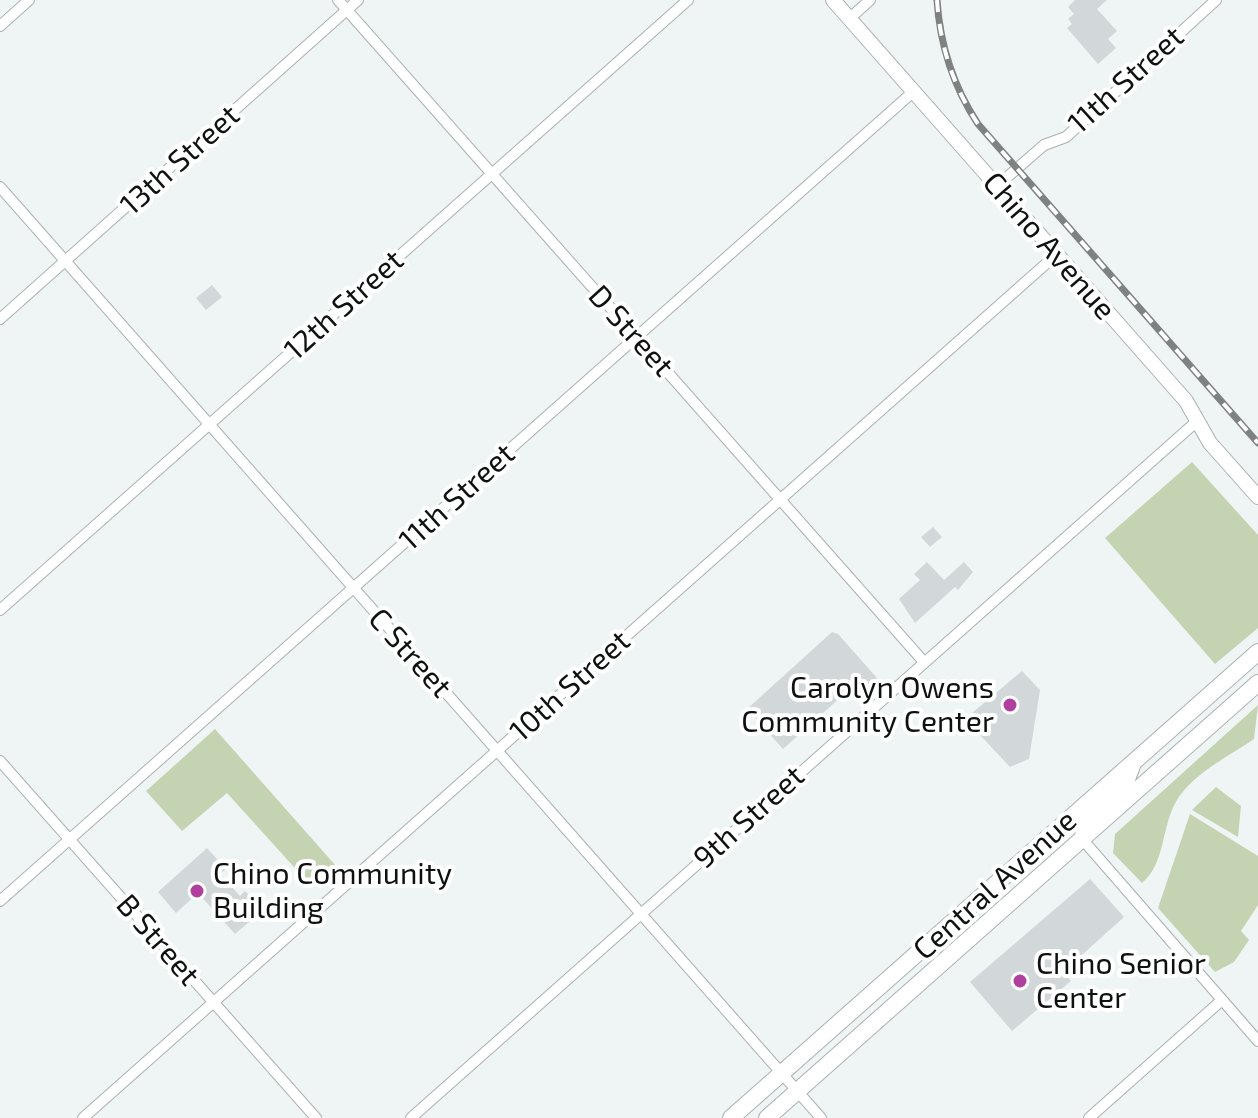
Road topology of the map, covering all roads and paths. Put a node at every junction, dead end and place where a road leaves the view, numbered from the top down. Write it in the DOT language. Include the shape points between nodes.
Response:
graph roads {
  1 [pos="29,0"];
  2 [pos="338,0"];
  3 [pos="358,0"];
  4 [pos="688,0"];
  5 [pos="833,0"];
  6 [pos="870,0"];
  7 [pos="1216,0"];
  8 [pos="347,10"];
  9 [pos="849,19"];
  10 [pos="0,26"];
  11 [pos="913,92"];
  12 [pos="492,174"];
  13 [pos="997,186"];
  14 [pos="0,187"];
  15 [pos="1057,254"];
  16 [pos="64,262"];
  17 [pos="0,319"];
  18 [pos="637,337"];
  19 [pos="1196,422"];
  20 [pos="209,425"];
  21 [pos="1258,497"];
  22 [pos="780,501"];
  23 [pos="353,589"];
  24 [pos="0,610"];
  25 [pos="1258,652"];
  26 [pos="924,662"];
  27 [pos="1258,683"];
  28 [pos="497,751"];
  29 [pos="0,761"];
  30 [pos="1133,763"];
  31 [pos="1083,840"];
  32 [pos="69,841"];
  33 [pos="0,901"];
  34 [pos="642,914"];
  35 [pos="1222,1000"];
  36 [pos="212,1002"];
  37 [pos="1258,1041"];
  38 [pos="781,1074"];
  39 [pos="796,1091"];
  40 [pos="83,1118"];
  41 [pos="316,1118"];
  42 [pos="411,1118"];
  43 [pos="731,1118"];
  44 [pos="767,1118"];
  45 [pos="821,1118"];
  46 [pos="1089,1118"];
  1 -- 10 [label="street"];
  2 -- 8 [label="street, D Street"];
  3 -- 8 [label="street, 13th Street"];
  4 -- 12 [label="street, 12th Street"];
  5 -- 9 [label="main road, Chino Avenue"];
  6 -- 9 [label="street"];
  7 -- 13 [label="street, 11th Street" via="1066,137 1044,145"];
  8 -- 12 [label="street, D Street"];
  8 -- 16 [label="street, 13th Street"];
  9 -- 11 [label="main road, Chino Avenue"];
  11 -- 13 [label="main road, Chino Avenue"];
  11 -- 18 [label="street, 11th Street"];
  12 -- 18 [label="street, D Street"];
  12 -- 20 [label="street, 12th Street"];
  13 -- 15 [label="main road, Chino Avenue"];
  14 -- 16 [label="street, C Street"];
  15 -- 19 [label="main road, Chino Avenue" via="1186,401"];
  15 -- 22 [label="street, 10th Street"];
  16 -- 17 [label="street, 13th Street"];
  16 -- 20 [label="street, C Street"];
  18 -- 22 [label="street, D Street"];
  18 -- 23 [label="street, 11th Street"];
  19 -- 21 [label="main road, Chino Avenue"];
  19 -- 26 [label="street, 9th Street"];
  20 -- 23 [label="street, C Street"];
  20 -- 24 [label="street, 12th Street"];
  22 -- 26 [label="street, D Street"];
  22 -- 28 [label="street, 10th Street"];
  23 -- 28 [label="street, C Street"];
  23 -- 32 [label="street, 11th Street"];
  25 -- 30 [label="main road, Central Avenue"];
  26 -- 34 [label="street, 9th Street"];
  27 -- 31 [label="main road, Central Avenue"];
  28 -- 34 [label="street, C Street"];
  28 -- 36 [label="street, 10th Street"];
  29 -- 32 [label="street, B Street"];
  30 -- 31 [label="main road" via="1124,787 1084,823"];
  30 -- 38 [label="main road, Central Avenue"];
  31 -- 35 [label="street"];
  31 -- 39 [label="main road, Central Avenue"];
  32 -- 33 [label="street, 11th Street"];
  32 -- 36 [label="street, B Street"];
  34 -- 38 [label="street, C Street"];
  34 -- 42 [label="street, 9th Street"];
  35 -- 37 [label="street"];
  35 -- 46 [label="street"];
  36 -- 40 [label="street, 10th Street"];
  36 -- 41 [label="street, B Street"];
  38 -- 39 [label="street, C Street"];
  38 -- 43 [label="main road, Central Avenue"];
  39 -- 44 [label="main road, Central Avenue"];
  39 -- 45 [label="street, C Street"];
}
